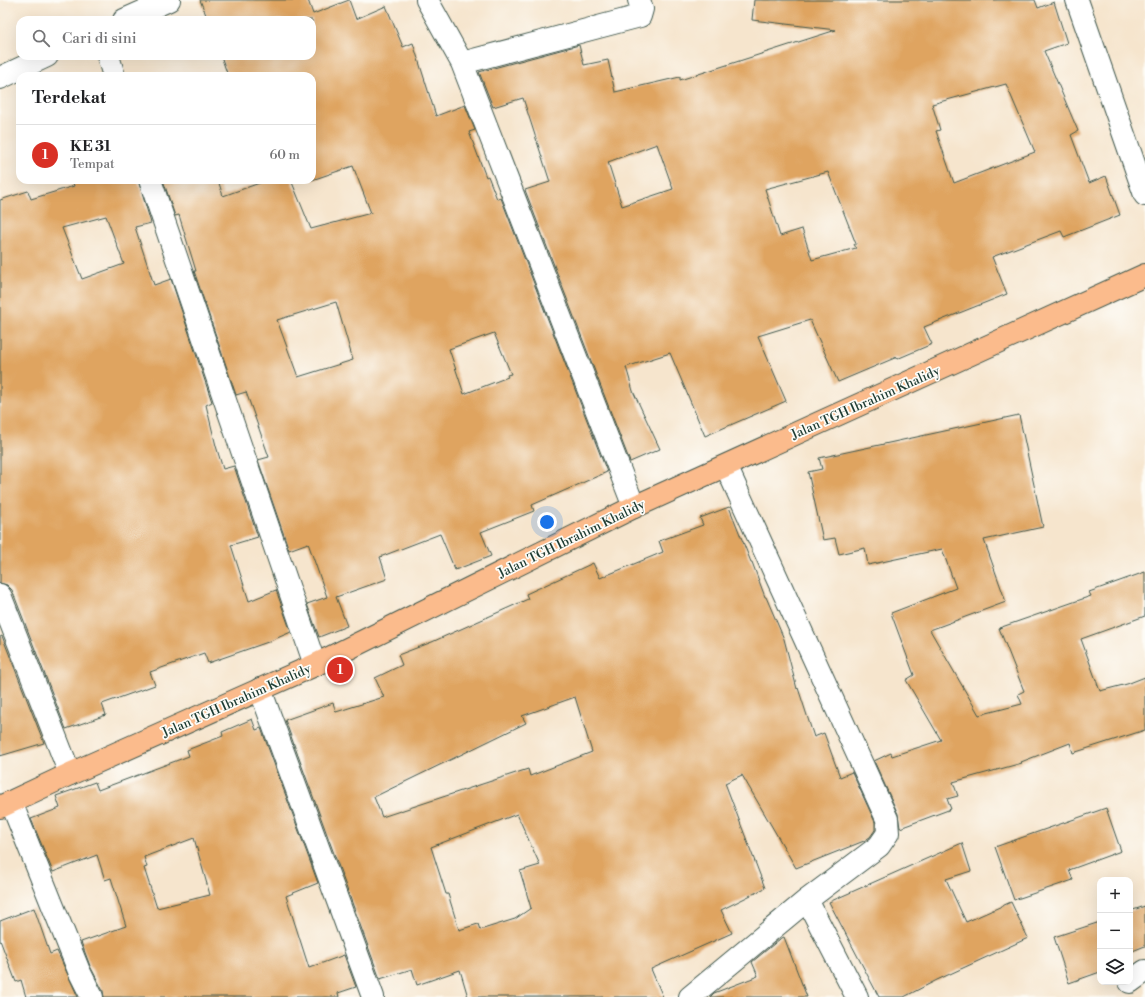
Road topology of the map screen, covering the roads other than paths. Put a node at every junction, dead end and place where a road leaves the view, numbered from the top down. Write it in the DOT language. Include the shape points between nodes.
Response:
graph roads {
  1 [pos="169,0"];
  2 [pos="427,0"];
  3 [pos="639,0"];
  4 [pos="1077,0"];
  5 [pos="133,16"];
  6 [pos="38,60"];
  7 [pos="109,60"];
  8 [pos="462,63"];
  9 [pos="113,72"];
  10 [pos="0,78"];
  11 [pos="151,184"];
  12 [pos="1145,194"];
  13 [pos="1145,275"];
  14 [pos="726,466"];
  15 [pos="634,507"];
  16 [pos="0,595"];
  17 [pos="315,665"];
  18 [pos="260,689"];
  19 [pos="70,774"];
  20 [pos="6,805"];
  21 [pos="807,900"];
  22 [pos="1145,971"];
  23 [pos="1133,980"];
  24 [pos="92,997"];
  25 [pos="373,997"];
  26 [pos="690,997"];
  27 [pos="857,997"];
  1 -- 5 [label="street"];
  2 -- 8 [label="street"];
  3 -- 8 [label="street" via="642,9 640,16"];
  4 -- 12 [label="street"];
  6 -- 10 [label="street"];
  7 -- 9 [label="street"];
  8 -- 15 [label="street"];
  11 -- 17 [label="street"];
  13 -- 14 [label="main road, Jalan TGH Ibrahim Khalidy"];
  14 -- 15 [label="main road, Jalan TGH Ibrahim Khalidy"];
  14 -- 21 [label="street" via="887,819 888,833 879,846"];
  15 -- 17 [label="main road, Jalan TGH Ibrahim Khalidy"];
  16 -- 19 [label="street"];
  17 -- 18 [label="main road, Jalan TGH Ibrahim Khalidy"];
  18 -- 19 [label="main road, Jalan TGH Ibrahim Khalidy"];
  18 -- 25 [label="street"];
  19 -- 20 [label="main road, Jalan TGH Ibrahim Khalidy"];
  20 -- 24 [label="street"];
  21 -- 26 [label="street"];
  21 -- 27 [label="street"];
  22 -- 23 [label="street"];
}
